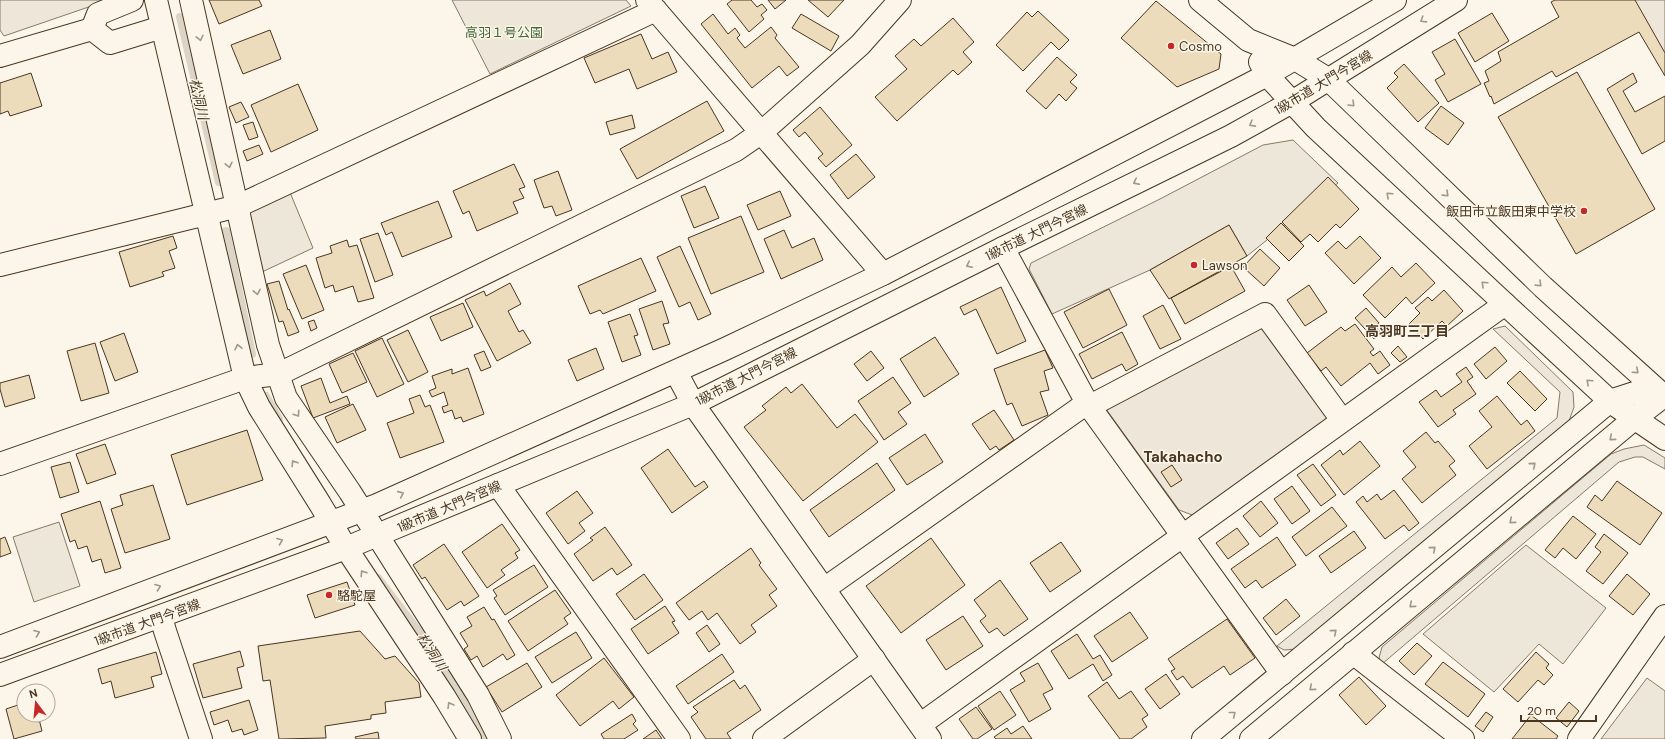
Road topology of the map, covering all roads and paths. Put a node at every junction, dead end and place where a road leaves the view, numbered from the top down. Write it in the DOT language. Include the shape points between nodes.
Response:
graph roads {
  1 [pos="132,0"];
  2 [pos="900,0"];
  3 [pos="1200,0"];
  4 [pos="1395,0"];
  5 [pos="1456,0"];
  6 [pos="191,2"];
  7 [pos="652,5"];
  8 [pos="159,14"];
  9 [pos="92,28"];
  10 [pos="1248,40"];
  11 [pos="0,56"];
  12 [pos="1295,59"];
  13 [pos="1267,75"];
  14 [pos="1328,79"];
  15 [pos="1292,102"];
  16 [pos="762,132"];
  17 [pos="238,206"];
  18 [pos="206,213"];
  19 [pos="1003,248"];
  20 [pos="0,265"];
  21 [pos="883,274"];
  22 [pos="1504,304"];
  23 [pos="676,372"];
  24 [pos="279,374"];
  25 [pos="245,378"];
  26 [pos="1662,392"];
  27 [pos="1610,402"];
  28 [pos="693,404"];
  29 [pos="1088,404"];
  30 [pos="1634,419"];
  31 [pos="1342,420"];
  32 [pos="1665,439"];
  33 [pos="0,464"];
  34 [pos="498,485"];
  35 [pos="361,510"];
  36 [pos="330,522"];
  37 [pos="377,536"];
  38 [pos="1182,536"];
  39 [pos="346,548"];
  40 [pos="824,589"];
  41 [pos="1665,616"];
  42 [pos="161,617"];
  43 [pos="0,647"];
  44 [pos="1353,653"];
  45 [pos="874,659"];
  46 [pos="1282,674"];
  47 [pos="0,675"];
  48 [pos="926,732"];
  49 [pos="201,739"];
  50 [pos="470,739"];
  51 [pos="500,739"];
  52 [pos="680,739"];
  53 [pos="764,739"];
  54 [pos="1203,739"];
  55 [pos="1251,739"];
  56 [pos="1463,739"];
  57 [pos="1579,739"];
  1 -- 9 [label="street" via="98,14"];
  2 -- 16 [label="street" via="860,46"];
  3 -- 10 [label="street"];
  4 -- 12 [label="street"];
  5 -- 14 [label="street, 1級市道 大門今宮線, one-way"];
  6 -- 8 [label="street"];
  6 -- 17 [label="street, one-way"];
  7 -- 16 [label="street"];
  7 -- 17 [label="street"];
  8 -- 9 [label="street" via="110,43"];
  8 -- 18 [label="street"];
  9 -- 11 [label="street"];
  10 -- 12 [label="street"];
  10 -- 13 [label="street"];
  12 -- 13 [label="street"];
  12 -- 14 [label="street"];
  13 -- 15 [label="street"];
  13 -- 21 [label="street"];
  14 -- 15 [label="street, 1級市道 大門今宮線"];
  14 -- 26 [label="street, one-way" via="1543,287"];
  15 -- 19 [label="street, 1級市道 大門今宮線, one-way" via="1231,136"];
  22 -- 15 [label="street, one-way" via="1316,128"];
  16 -- 21 [label="street"];
  16 -- 24 [label="street" via="736,150"];
  17 -- 18 [label="street"];
  17 -- 24 [label="street, one-way" via="268,345"];
  18 -- 20 [label="street"];
  25 -- 18 [label="street, one-way"];
  19 -- 28 [label="street, 1級市道 大門今宮線, one-way"];
  19 -- 29 [label="street"];
  21 -- 23 [label="street"];
  27 -- 22 [label="street, one-way"];
  22 -- 31 [label="street"];
  23 -- 28 [label="street"];
  35 -- 23 [label="street, one-way" via="378,505"];
  24 -- 25 [label="street"];
  24 -- 35 [label="street, one-way" via="286,398"];
  25 -- 33 [label="street"];
  36 -- 25 [label="street, one-way" via="259,407"];
  26 -- 27 [label="street"];
  26 -- 30 [label="street"];
  27 -- 30 [label="street"];
  46 -- 27 [label="street, one-way"];
  28 -- 34 [label="street, 1級市道 大門今宮線"];
  28 -- 40 [label="street"];
  29 -- 31 [label="street" via="1265,314"];
  29 -- 38 [label="street"];
  29 -- 40 [label="street"];
  30 -- 32 [label="street"];
  30 -- 44 [label="street, one-way"];
  31 -- 38 [label="street"];
  34 -- 37 [label="street, 1級市道 大門今宮線"];
  34 -- 52 [label="street"];
  35 -- 36 [label="street"];
  35 -- 37 [label="street"];
  36 -- 39 [label="street"];
  43 -- 36 [label="street, one-way"];
  37 -- 39 [label="street, 1級市道 大門今宮線"];
  37 -- 51 [label="street" via="478,694"];
  38 -- 46 [label="street"];
  38 -- 48 [label="street"];
  39 -- 42 [label="street, 1級市道 大門今宮線"];
  50 -- 39 [label="street, one-way"];
  40 -- 45 [label="street"];
  41 -- 57 [label="street"];
  42 -- 47 [label="street, 1級市道 大門今宮線"];
  42 -- 49 [label="street"];
  44 -- 55 [label="street, one-way"];
  44 -- 56 [label="street"];
  45 -- 48 [label="street"];
  45 -- 53 [label="street"];
  54 -- 46 [label="street, one-way"];
}
